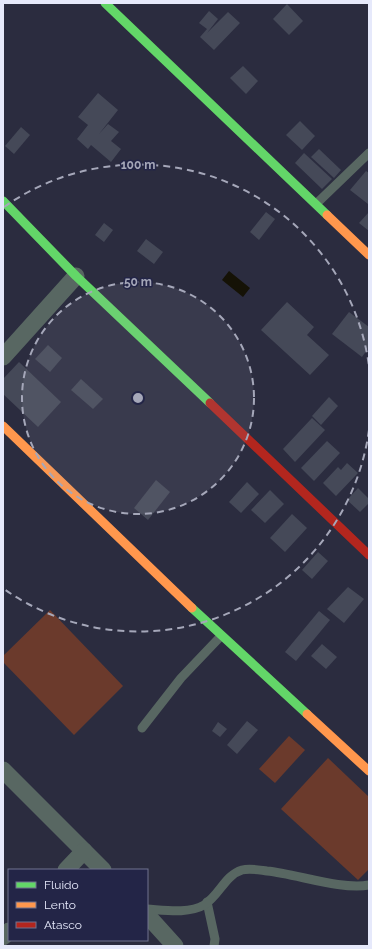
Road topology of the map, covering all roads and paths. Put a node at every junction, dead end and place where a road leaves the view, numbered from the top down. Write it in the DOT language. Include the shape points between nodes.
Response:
graph roads {
  1 [pos="105,3"];
  2 [pos="369,153"];
  3 [pos="3,201"];
  4 [pos="316,204"];
  5 [pos="369,255"];
  6 [pos="76,276"];
  7 [pos="3,357"];
  8 [pos="3,426"];
  9 [pos="369,555"];
  10 [pos="221,636"];
  11 [pos="142,728"];
  12 [pos="3,770"];
  13 [pos="369,771"];
  14 [pos="84,851"];
  15 [pos="67,869"];
  16 [pos="102,869"];
  17 [pos="369,885"];
  18 [pos="207,902"];
  19 [pos="148,909"];
  20 [pos="148,916"];
  21 [pos="175,946"];
  22 [pos="214,946"];
  1 -- 4 [label="street"];
  2 -- 4 [label="lane"];
  3 -- 6 [label="street"];
  4 -- 5 [label="street"];
  6 -- 7 [label="street"];
  6 -- 9 [label="street"];
  8 -- 10 [label="street"];
  10 -- 11 [label="lane" via="176,683"];
  10 -- 13 [label="street"];
  12 -- 14 [label="street"];
  14 -- 15 [label="street"];
  14 -- 16 [label="street"];
  17 -- 18 [label="lane" via="357,887 281,872 241,870"];
  18 -- 19 [label="lane" via="189,909"];
  18 -- 22 [label="lane" via="215,938"];
  20 -- 21 [label="street"];
}
